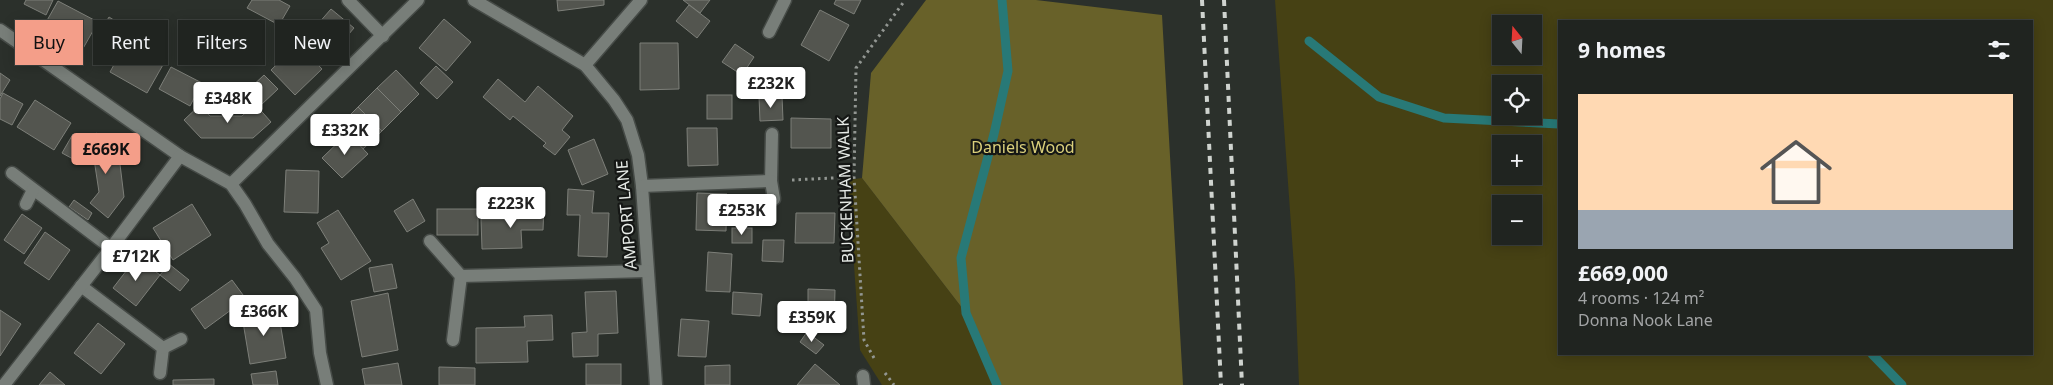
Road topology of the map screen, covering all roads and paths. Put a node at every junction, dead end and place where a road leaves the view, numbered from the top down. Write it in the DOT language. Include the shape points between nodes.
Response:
graph roads {
  1 [pos="348,0"];
  2 [pos="418,0"];
  3 [pos="474,0"];
  4 [pos="641,0"];
  5 [pos="785,0"];
  6 [pos="905,0"];
  7 [pos="0,30"];
  8 [pos="769,32"];
  9 [pos="383,36"];
  10 [pos="584,65"];
  11 [pos="772,134"];
  12 [pos="180,156"];
  13 [pos="12,173"];
  14 [pos="854,177"];
  15 [pos="771,181"];
  16 [pos="231,184"];
  17 [pos="642,186"];
  18 [pos="33,190"];
  19 [pos="774,199"];
  20 [pos="26,204"];
  21 [pos="430,241"];
  22 [pos="111,248"];
  23 [pos="647,271"];
  24 [pos="461,276"];
  25 [pos="81,286"];
  26 [pos="181,339"];
  27 [pos="454,340"];
  28 [pos="163,348"];
  29 [pos="878,362"];
  30 [pos="882,370"];
  31 [pos="160,373"];
  32 [pos="4,385"];
  33 [pos="327,385"];
  34 [pos="656,385"];
  35 [pos="894,385"];
  1 -- 9 [label="street"];
  2 -- 9 [label="street"];
  3 -- 10 [label="street, AMPORT LANE"];
  4 -- 10 [label="street"];
  5 -- 8 [label="street"];
  6 -- 14 [label="path, BUCKENHAM WALK" via="856,68"];
  7 -- 12 [label="street"];
  9 -- 16 [label="street"];
  10 -- 17 [label="street, AMPORT LANE" via="627,120 638,155"];
  11 -- 15 [label="street"];
  12 -- 16 [label="street"];
  12 -- 22 [label="street"];
  13 -- 18 [label="street"];
  14 -- 15 [label="path"];
  14 -- 29 [label="path, BUCKENHAM WALK" via="864,340"];
  15 -- 17 [label="street"];
  15 -- 19 [label="street"];
  16 -- 33 [label="street" via="268,244 316,310"];
  17 -- 23 [label="street, AMPORT LANE"];
  18 -- 20 [label="street"];
  18 -- 22 [label="street"];
  21 -- 24 [label="street"];
  22 -- 25 [label="street"];
  23 -- 24 [label="street"];
  23 -- 34 [label="street, AMPORT LANE"];
  24 -- 27 [label="street"];
  25 -- 28 [label="street"];
  25 -- 32 [label="street"];
  26 -- 28 [label="street"];
  28 -- 31 [label="street"];
  30 -- 35 [label="path"];
}
